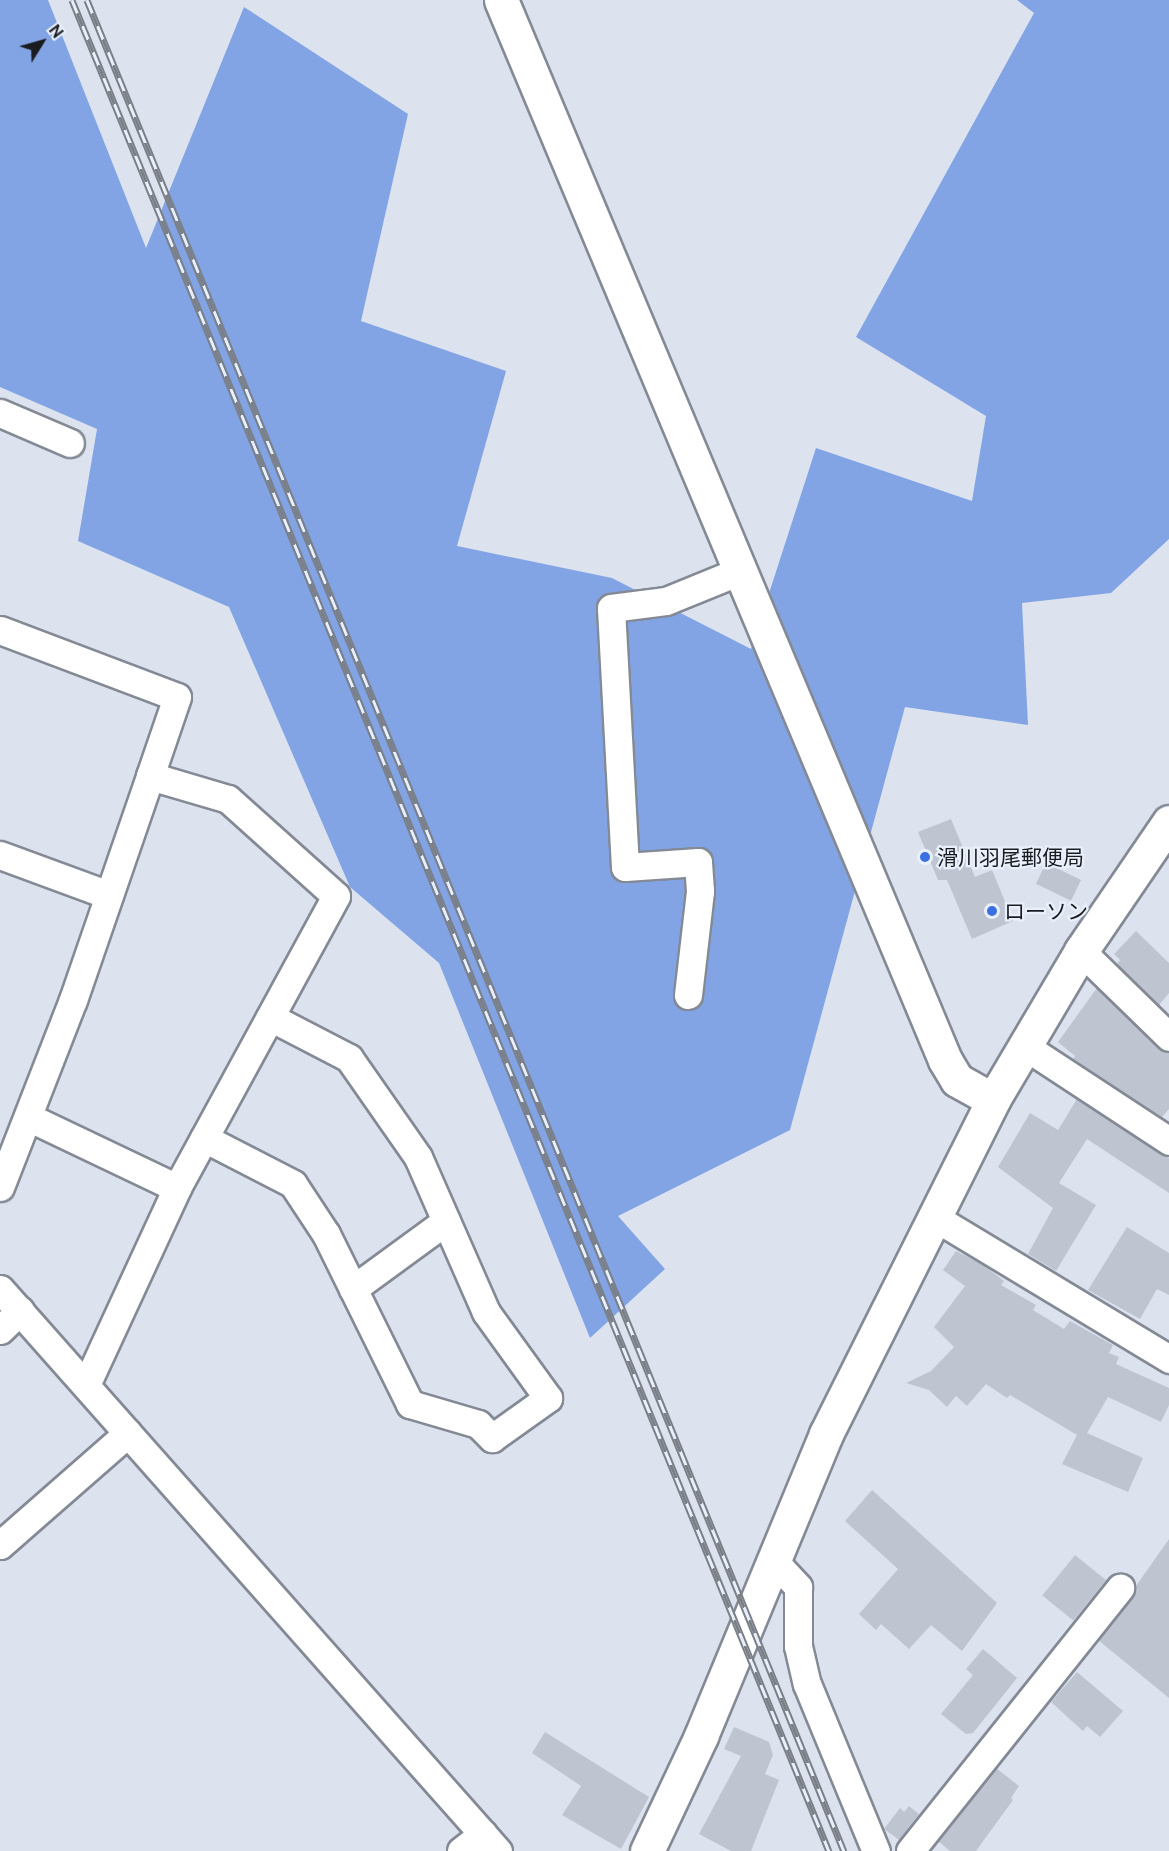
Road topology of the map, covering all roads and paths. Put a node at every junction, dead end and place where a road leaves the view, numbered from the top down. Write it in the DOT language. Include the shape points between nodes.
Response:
graph roads {
  1 [pos="501,0"];
  2 [pos="0,413"];
  3 [pos="70,443"];
  4 [pos="740,571"];
  5 [pos="0,630"];
  6 [pos="150,776"];
  7 [pos="1169,822"];
  8 [pos="0,855"];
  9 [pos="109,895"];
  10 [pos="1081,951"];
  11 [pos="688,995"];
  12 [pos="270,1017"];
  13 [pos="1169,1037"];
  14 [pos="1023,1045"];
  15 [pos="993,1100"];
  16 [pos="28,1117"];
  17 [pos="204,1138"];
  18 [pos="1169,1141"];
  19 [pos="0,1187"];
  20 [pos="177,1188"];
  21 [pos="934,1217"];
  22 [pos="446,1221"];
  23 [pos="0,1289"];
  24 [pos="353,1289"];
  25 [pos="20,1311"];
  26 [pos="0,1330"];
  27 [pos="1169,1359"];
  28 [pos="86,1385"];
  29 [pos="128,1433"];
  30 [pos="0,1545"];
  31 [pos="773,1560"];
  32 [pos="1120,1588"];
  33 [pos="490,1843"];
  34 [pos="461,1851"];
  35 [pos="647,1851"];
  36 [pos="876,1851"];
  37 [pos="910,1851"];
  1 -- 4 [label="street"];
  2 -- 3 [label="street"];
  4 -- 11 [label="street" via="666,601 610,608 625,867 698,862 700,891"];
  4 -- 15 [label="street" via="945,1060 957,1080"];
  5 -- 6 [label="street" via="177,698"];
  6 -- 9 [label="street"];
  6 -- 12 [label="street" via="228,799 336,896"];
  7 -- 10 [label="street"];
  8 -- 9 [label="street"];
  9 -- 16 [label="street"];
  10 -- 13 [label="street"];
  10 -- 14 [label="street"];
  12 -- 17 [label="street"];
  12 -- 22 [label="street" via="349,1058 418,1158"];
  14 -- 15 [label="street"];
  14 -- 18 [label="street"];
  15 -- 21 [label="street"];
  16 -- 19 [label="street"];
  16 -- 20 [label="street"];
  17 -- 20 [label="street"];
  17 -- 24 [label="street" via="293,1184 326,1234"];
  20 -- 28 [label="street"];
  21 -- 27 [label="street"];
  21 -- 31 [label="street" via="826,1434"];
  22 -- 24 [label="street"];
  22 -- 24 [label="street" via="486,1311 548,1398 492,1438 478,1424 410,1404"];
  23 -- 25 [label="street"];
  25 -- 26 [label="street"];
  25 -- 28 [label="street"];
  28 -- 29 [label="street"];
  29 -- 30 [label="street"];
  29 -- 33 [label="street"];
  31 -- 35 [label="street" via="701,1736"];
  31 -- 36 [label="street" via="798,1587 798,1646 807,1684"];
  32 -- 37 [label="street"];
  33 -- 34 [label="street"];
}
